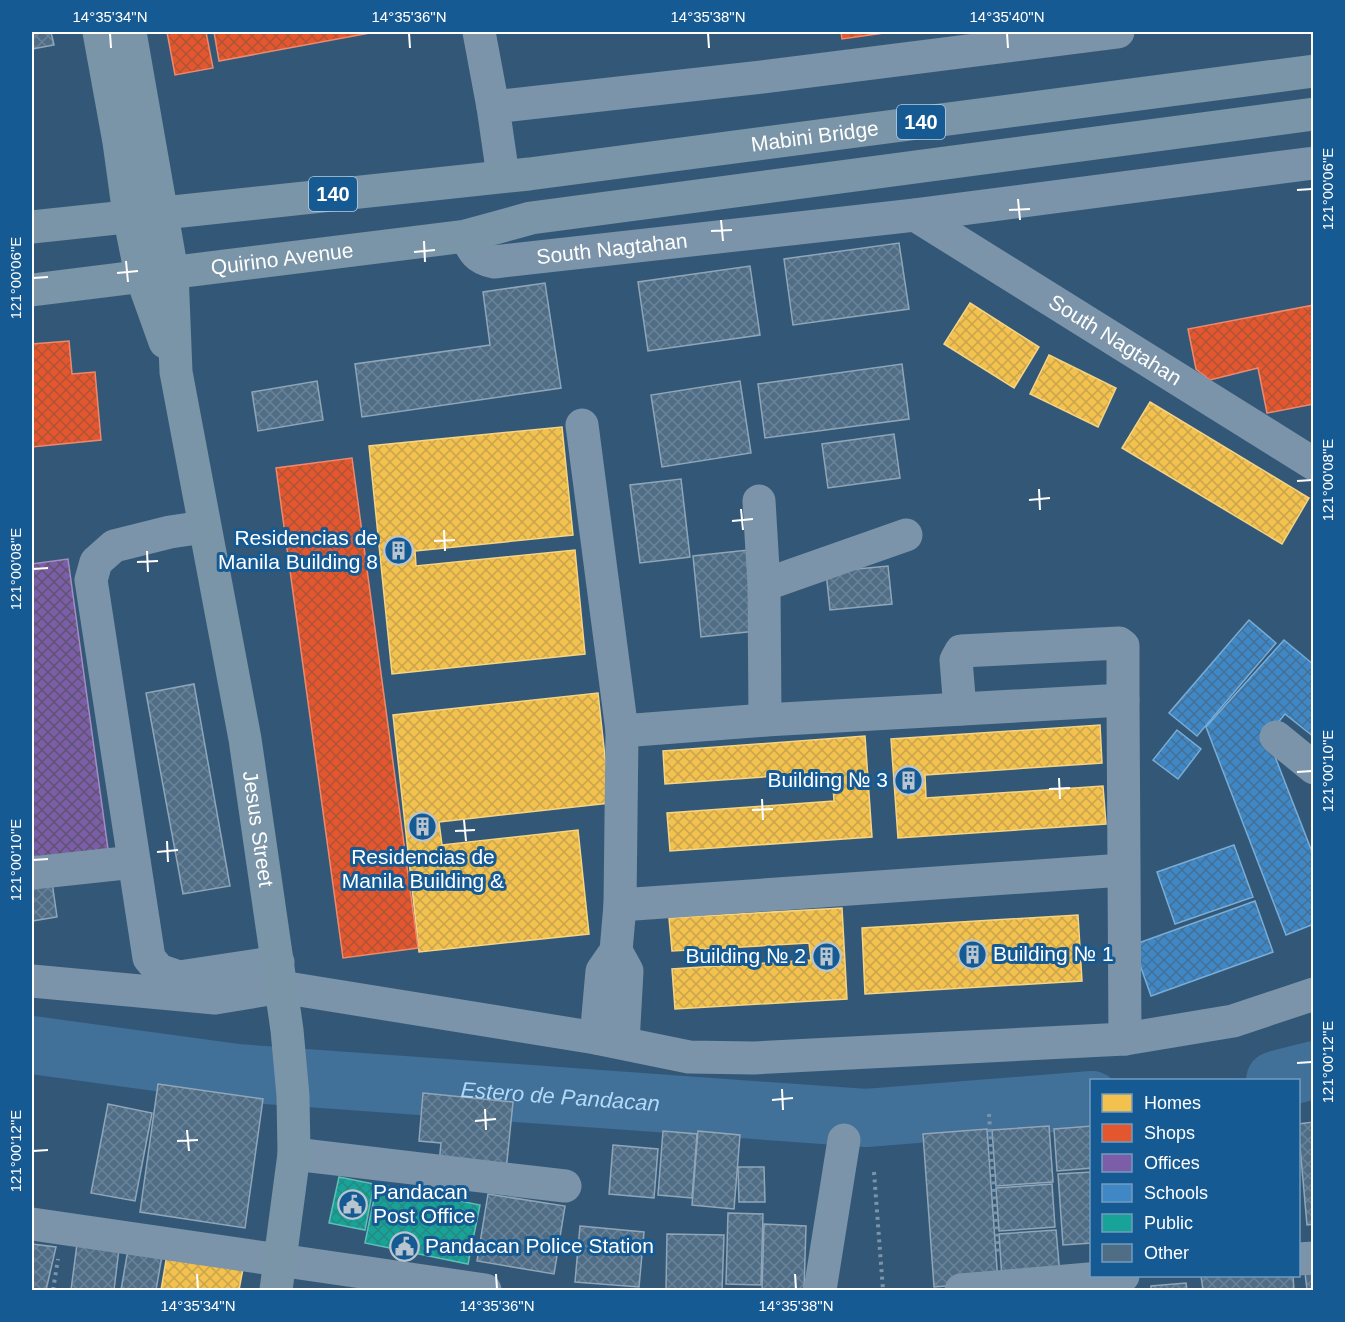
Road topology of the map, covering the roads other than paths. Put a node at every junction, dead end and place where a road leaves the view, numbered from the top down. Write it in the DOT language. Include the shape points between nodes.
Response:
graph roads {
  1 [pos="99,32"];
  2 [pos="130,32"];
  3 [pos="479,32"];
  4 [pos="1118,32"];
  5 [pos="1314,71"];
  6 [pos="493,107"];
  7 [pos="1314,114"];
  8 [pos="1314,163"];
  9 [pos="516,175"];
  10 [pos="164,212"];
  11 [pos="129,215"];
  12 [pos="915,215"];
  13 [pos="531,218"];
  14 [pos="32,227"];
  15 [pos="466,236"];
  16 [pos="157,274"];
  17 [pos="32,290"];
  18 [pos="582,425"];
  19 [pos="1314,464"];
  20 [pos="759,501"];
  21 [pos="204,526"];
  22 [pos="906,534"];
  23 [pos="764,585"];
  24 [pos="1123,700"];
  25 [pos="960,709"];
  26 [pos="765,720"];
  27 [pos="622,731"];
  28 [pos="1276,737"];
  29 [pos="1314,768"];
  30 [pos="134,862"];
  31 [pos="1123,870"];
  32 [pos="32,873"];
  33 [pos="620,905"];
  34 [pos="279,974"];
  35 [pos="32,981"];
  36 [pos="1314,994"];
  37 [pos="1125,1039"];
  38 [pos="609,1041"];
  39 [pos="844,1140"];
  40 [pos="294,1155"];
  41 [pos="565,1186"];
  42 [pos="32,1224"];
  43 [pos="279,1276"];
  44 [pos="1102,1277"];
  45 [pos="439,1287"];
  46 [pos="485,1290"];
  47 [pos="820,1290"];
  48 [pos="961,1290"];
  1 -- 11 [label="main road"];
  2 -- 10 [label="main road"];
  3 -- 6 [label="street"];
  4 -- 6 [label="street"];
  5 -- 9 [label="main road, Mabini Bridge / 140"];
  6 -- 9 [label="street"];
  7 -- 13 [label="main road, Mabini Bridge / 140"];
  8 -- 12 [label="street, South Nagtahan"];
  9 -- 10 [label="main road, 140"];
  10 -- 11 [label="main road, 140"];
  10 -- 16 [label="main road"];
  11 -- 14 [label="main road, 140"];
  11 -- 16 [label="main road"];
  12 -- 15 [label="street, South Nagtahan" via="494,262 482,260 473,252"];
  12 -- 19 [label="street, South Nagtahan"];
  13 -- 15 [label="main road, Quirino Avenue / 140"];
  15 -- 16 [label="main road, Quirino Avenue / 140"];
  16 -- 17 [label="main road, Quirino Avenue / 140"];
  16 -- 21 [label="main road, Jesus Street"];
  18 -- 27 [label="street"];
  20 -- 23 [label="street"];
  21 -- 30 [label="street" via="114,546 96,562 91,580"];
  21 -- 34 [label="main road, Jesus Street" via="245,739"];
  22 -- 23 [label="street"];
  23 -- 26 [label="street"];
  24 -- 25 [label="street"];
  24 -- 25 [label="street" via="1123,646 1119,643 961,651 956,660"];
  24 -- 31 [label="street"];
  25 -- 26 [label="street"];
  26 -- 27 [label="street"];
  27 -- 33 [label="street"];
  28 -- 29 [label="street"];
  30 -- 32 [label="street"];
  30 -- 34 [label="street" via="149,958 159,970 179,977"];
  31 -- 33 [label="street"];
  31 -- 37 [label="street"];
  33 -- 38 [label="street" via="616,951 602,971"];
  34 -- 35 [label="street" via="215,998"];
  34 -- 38 [label="street"];
  34 -- 40 [label="main road, Jesus Street" via="293,1096"];
  36 -- 37 [label="street" via="1233,1021"];
  37 -- 38 [label="street" via="754,1058 689,1057"];
  39 -- 47 [label="street"];
  40 -- 41 [label="street"];
  40 -- 43 [label="main road, Jesus Street"];
  42 -- 43 [label="street"];
  43 -- 45 [label="street"];
  44 -- 48 [label="street"];
  45 -- 46 [label="street"];
}
